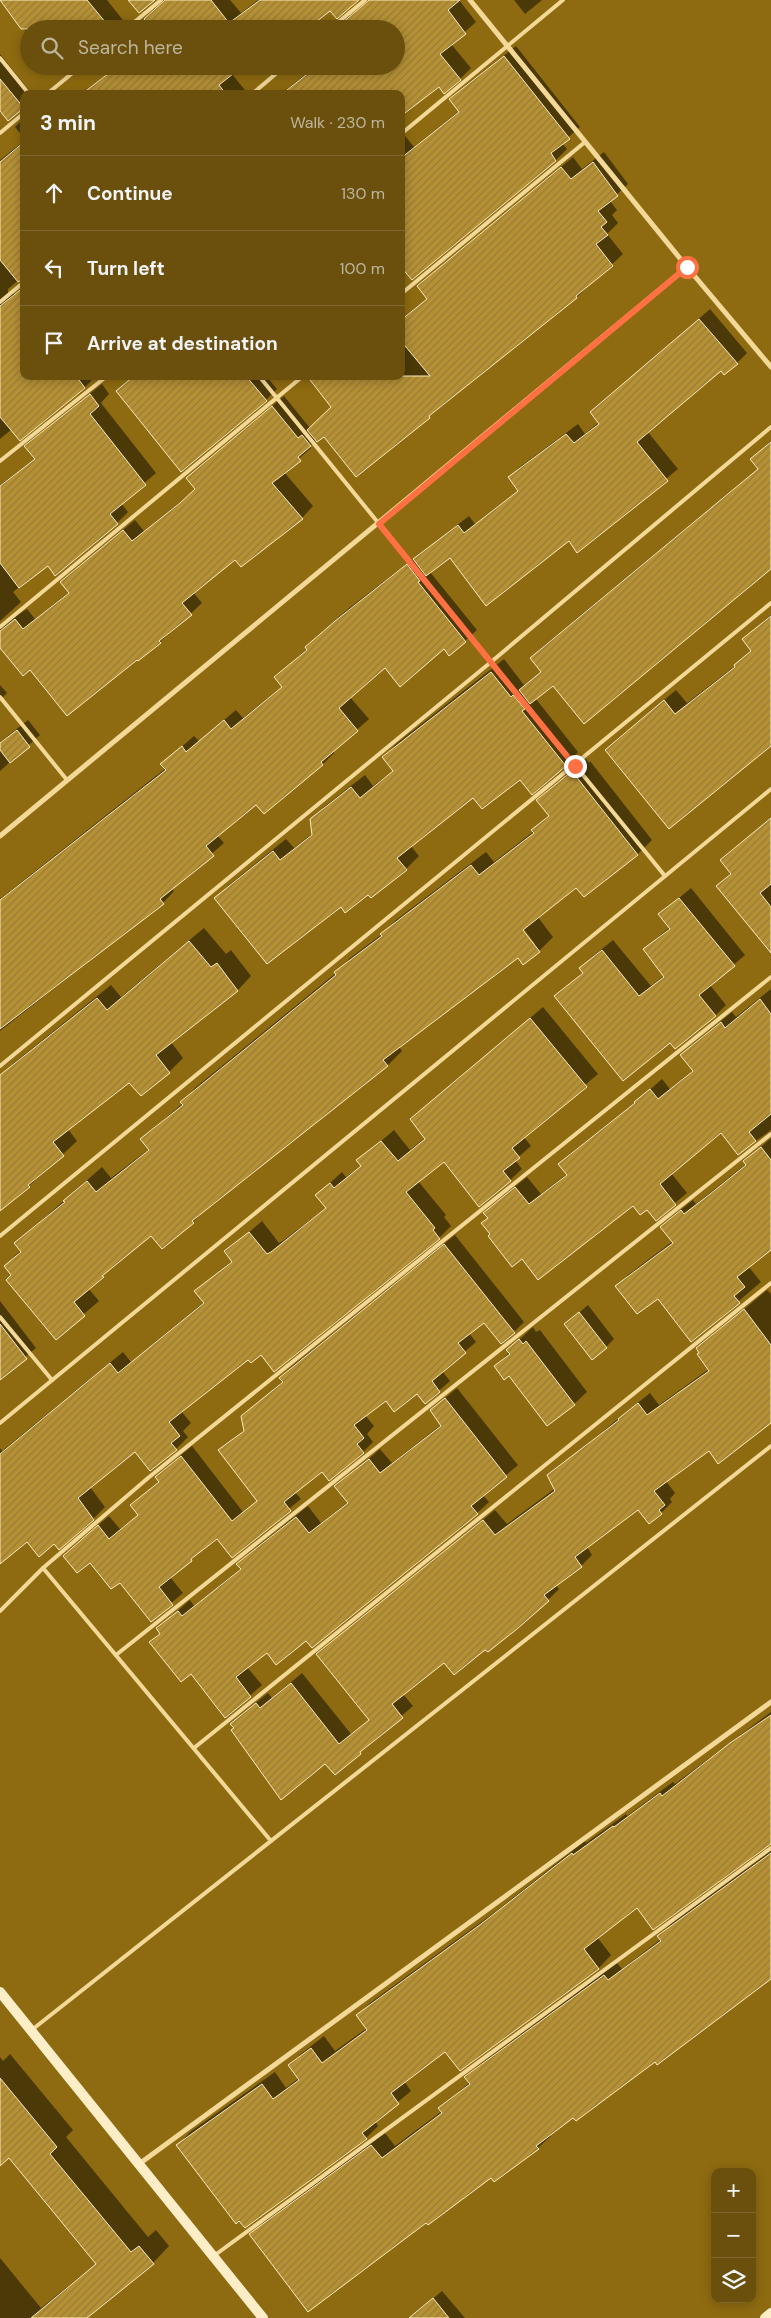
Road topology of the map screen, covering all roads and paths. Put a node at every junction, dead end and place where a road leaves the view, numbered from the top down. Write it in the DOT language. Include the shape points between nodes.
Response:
graph roads {
  1 [pos="161,0"];
  2 [pos="365,0"];
  3 [pos="470,0"];
  4 [pos="563,0"];
  5 [pos="137,20"];
  6 [pos="341,20"];
  7 [pos="507,46"];
  8 [pos="0,58"];
  9 [pos="70,75"];
  10 [pos="274,75"];
  11 [pos="26,90"];
  12 [pos="52,90"];
  13 [pos="257,90"];
  14 [pos="20,116"];
  15 [pos="405,131"];
  16 [pos="0,133"];
  17 [pos="585,142"];
  18 [pos="687,267"];
  19 [pos="20,285"];
  20 [pos="405,291"];
  21 [pos="0,302"];
  22 [pos="771,367"];
  23 [pos="101,380"];
  24 [pos="262,380"];
  25 [pos="298,380"];
  26 [pos="277,398"];
  27 [pos="771,427"];
  28 [pos="0,461"];
  29 [pos="379,524"];
  30 [pos="771,604"];
  31 [pos="0,627"];
  32 [pos="491,662"];
  33 [pos="0,697"];
  34 [pos="575,766"];
  35 [pos="68,780"];
  36 [pos="771,789"];
  37 [pos="0,836"];
  38 [pos="665,876"];
  39 [pos="771,977"];
  40 [pos="0,1066"];
  41 [pos="771,1134"];
  42 [pos="0,1236"];
  43 [pos="771,1283"];
  44 [pos="0,1317"];
  45 [pos="52,1380"];
  46 [pos="0,1423"];
  47 [pos="771,1446"];
  48 [pos="43,1568"];
  49 [pos="0,1611"];
  50 [pos="116,1656"];
  51 [pos="771,1702"];
  52 [pos="194,1748"];
  53 [pos="271,1841"];
  54 [pos="771,1848"];
  55 [pos="0,1992"];
  56 [pos="31,2031"];
  57 [pos="139,2164"];
  58 [pos="213,2256"];
  59 [pos="771,2313"];
  60 [pos="263,2318"];
  61 [pos="765,2318"];
  1 -- 5 [label="lane"];
  2 -- 6 [label="lane"];
  3 -- 7 [label="street"];
  4 -- 7 [label="lane"];
  7 -- 15 [label="lane"];
  7 -- 17 [label="street"];
  8 -- 11 [label="lane"];
  9 -- 12 [label="lane"];
  10 -- 13 [label="lane"];
  14 -- 16 [label="lane"];
  17 -- 18 [label="street"];
  17 -- 20 [label="lane"];
  18 -- 22 [label="street"];
  18 -- 29 [label="street"];
  19 -- 21 [label="lane"];
  23 -- 28 [label="lane"];
  24 -- 26 [label="lane"];
  25 -- 26 [label="lane"];
  26 -- 29 [label="lane"];
  26 -- 31 [label="lane"];
  27 -- 32 [label="lane"];
  29 -- 32 [label="lane"];
  29 -- 35 [label="street"];
  30 -- 34 [label="lane"];
  32 -- 34 [label="lane"];
  32 -- 40 [label="lane"];
  33 -- 35 [label="lane"];
  34 -- 38 [label="lane"];
  34 -- 42 [label="lane"];
  35 -- 37 [label="street"];
  36 -- 38 [label="lane"];
  38 -- 45 [label="lane"];
  39 -- 48 [label="lane" via="148,1478"];
  41 -- 50 [label="lane"];
  43 -- 52 [label="lane"];
  44 -- 45 [label="lane"];
  45 -- 46 [label="lane"];
  47 -- 53 [label="lane"];
  48 -- 49 [label="lane"];
  48 -- 50 [label="lane"];
  50 -- 52 [label="lane"];
  51 -- 57 [label="street"];
  52 -- 53 [label="lane"];
  53 -- 56 [label="lane"];
  54 -- 58 [label="lane"];
  55 -- 56 [label="street"];
  56 -- 57 [label="street"];
  57 -- 58 [label="street"];
  58 -- 60 [label="street"];
  59 -- 61 [label="street"];
}
